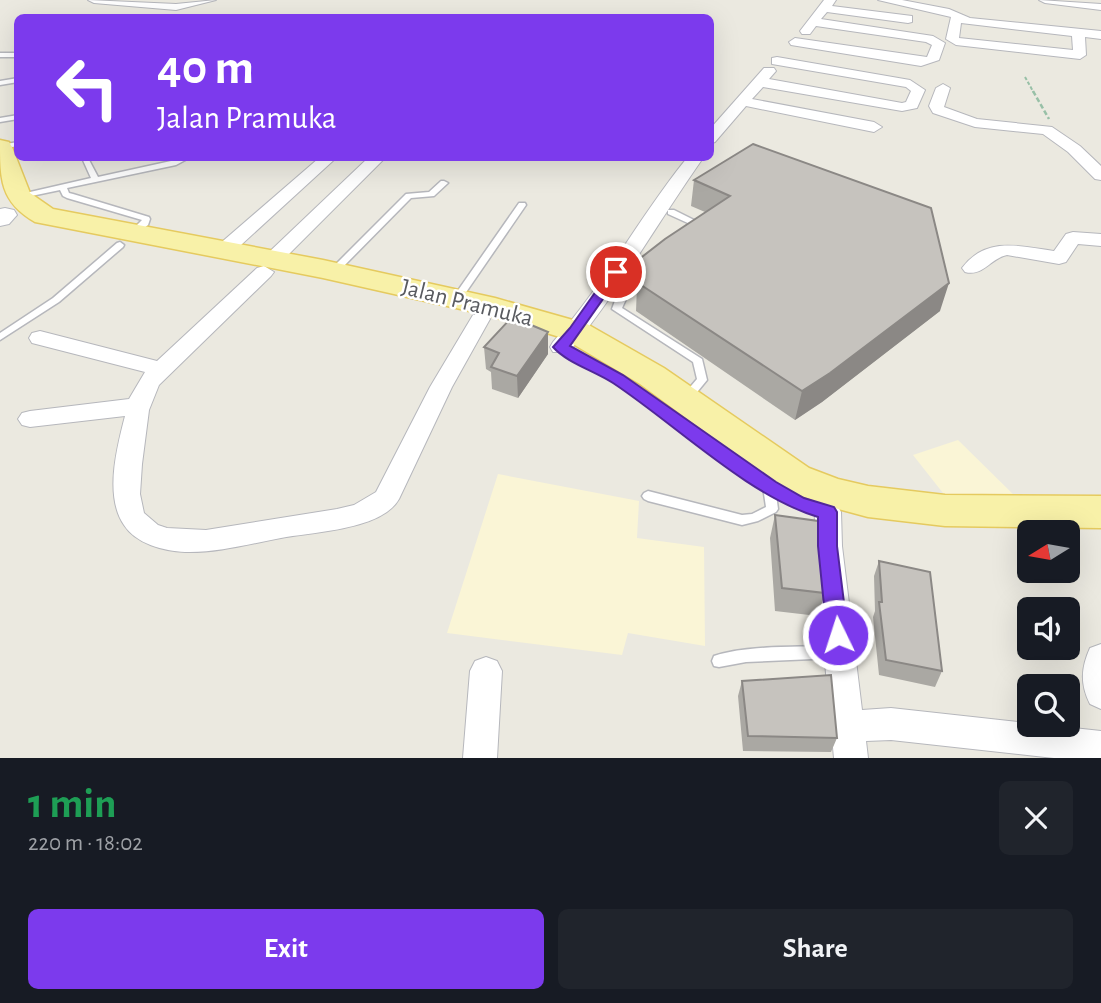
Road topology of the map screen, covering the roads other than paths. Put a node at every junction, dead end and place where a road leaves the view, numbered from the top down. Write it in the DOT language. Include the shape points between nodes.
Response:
graph roads {
  1 [pos="93,0"];
  2 [pos="116,0"];
  3 [pos="202,0"];
  4 [pos="210,0"];
  5 [pos="884,0"];
  6 [pos="1045,0"];
  7 [pos="154,2"];
  8 [pos="827,4"];
  9 [pos="1101,7"];
  10 [pos="951,20"];
  11 [pos="814,22"];
  12 [pos="1078,32"];
  13 [pos="1101,35"];
  14 [pos="795,42"];
  15 [pos="777,61"];
  16 [pos="760,82"];
  17 [pos="943,88"];
  18 [pos="745,102"];
  19 [pos="874,127"];
  20 [pos="1048,130"];
  21 [pos="714,135"];
  22 [pos="8,151"];
  23 [pos="86,161"];
  24 [pos="178,161"];
  25 [pos="325,161"];
  26 [pos="374,161"];
  27 [pos="693,161"];
  28 [pos="1101,175"];
  29 [pos="96,180"];
  30 [pos="444,183"];
  31 [pos="63,187"];
  32 [pos="522,205"];
  33 [pos="6,210"];
  34 [pos="671,212"];
  35 [pos="695,235"];
  36 [pos="127,239"];
  37 [pos="1101,240"];
  38 [pos="223,251"];
  39 [pos="662,257"];
  40 [pos="269,265"];
  41 [pos="972,268"];
  42 [pos="323,273"];
  43 [pos="469,309"];
  44 [pos="0,337"];
  45 [pos="40,338"];
  46 [pos="568,339"];
  47 [pos="162,369"];
  48 [pos="685,400"];
  49 [pos="139,406"];
  50 [pos="30,419"];
  51 [pos="769,487"];
  52 [pos="648,496"];
  53 [pos="828,512"];
  54 [pos="1101,512"];
  55 [pos="1017,535"];
  56 [pos="1080,535"];
  57 [pos="1101,535"];
  58 [pos="839,652"];
  59 [pos="1101,658"];
  60 [pos="719,661"];
  61 [pos="486,671"];
  62 [pos="1101,694"];
  63 [pos="849,742"];
  64 [pos="1101,747"];
  65 [pos="480,758"];
  1 -- 2 [label="street"];
  2 -- 7 [label="street"];
  3 -- 7 [label="street" via="177,5"];
  4 -- 7 [label="street" via="176,6"];
  5 -- 10 [label="street" via="929,8"];
  6 -- 9 [label="street"];
  8 -- 10 [label="street"];
  8 -- 11 [label="street"];
  10 -- 12 [label="street"];
  10 -- 12 [label="street" via="952,39 1080,55"];
  11 -- 14 [label="street"];
  11 -- 14 [label="street" via="939,43 932,60 921,62"];
  12 -- 13 [label="street"];
  14 -- 15 [label="street"];
  15 -- 16 [label="street"];
  15 -- 16 [label="street" via="910,83 918,90 912,105 902,107"];
  16 -- 18 [label="street"];
  17 -- 20 [label="street" via="936,106 946,115 975,123"];
  18 -- 19 [label="street"];
  18 -- 21 [label="street"];
  20 -- 28 [label="street"];
  22 -- 33 [label="main road"];
  23 -- 29 [label="lane"];
  24 -- 29 [label="lane"];
  25 -- 38 [label="street"];
  26 -- 40 [label="street"];
  27 -- 46 [label="street"];
  29 -- 31 [label="lane"];
  30 -- 42 [label="lane" via="431,194 410,196"];
  31 -- 33 [label="lane"];
  31 -- 36 [label="lane" via="70,196 146,219"];
  32 -- 43 [label="lane"];
  33 -- 36 [label="main road, Jalan Pramuka" via="23,223"];
  34 -- 35 [label="lane" via="706,228"];
  36 -- 38 [label="main road, Jalan Pramuka"];
  36 -- 40 [label="main road, Jalan Pramuka"];
  36 -- 44 [label="lane" via="56,300"];
  37 -- 41 [label="street" via="1073,238 1059,258 997,250"];
  38 -- 40 [label="main road, Jalan Pramuka"];
  39 -- 48 [label="lane" via="633,277 617,309 698,361 702,380"];
  40 -- 42 [label="main road, Jalan Pramuka"];
  40 -- 47 [label="street"];
  42 -- 43 [label="main road, Jalan Pramuka"];
  43 -- 46 [label="main road, Jalan Pramuka"];
  43 -- 49 [label="street" via="441,387 386,499 366,512 201,541 149,533 133,519 126,485"];
  45 -- 47 [label="street"];
  46 -- 48 [label="main road, Jalan Pramuka" via="613,352"];
  46 -- 51 [label="main road, Jalan Pramuka"];
  47 -- 49 [label="street" via="149,381"];
  48 -- 54 [label="main road, Jalan Pramuka" via="795,478 826,490 894,505 956,511"];
  49 -- 50 [label="street"];
  51 -- 52 [label="lane" via="772,509 742,520"];
  51 -- 53 [label="main road, Jalan Pramuka" via="798,504"];
  53 -- 55 [label="main road, Jalan Pramuka" via="884,528"];
  53 -- 58 [label="street"];
  56 -- 57 [label="main road"];
  58 -- 60 [label="lane"];
  58 -- 63 [label="street"];
  59 -- 62 [label="street" via="1097,667"];
  61 -- 65 [label="street"];
  63 -- 64 [label="street" via="891,724"];
}
